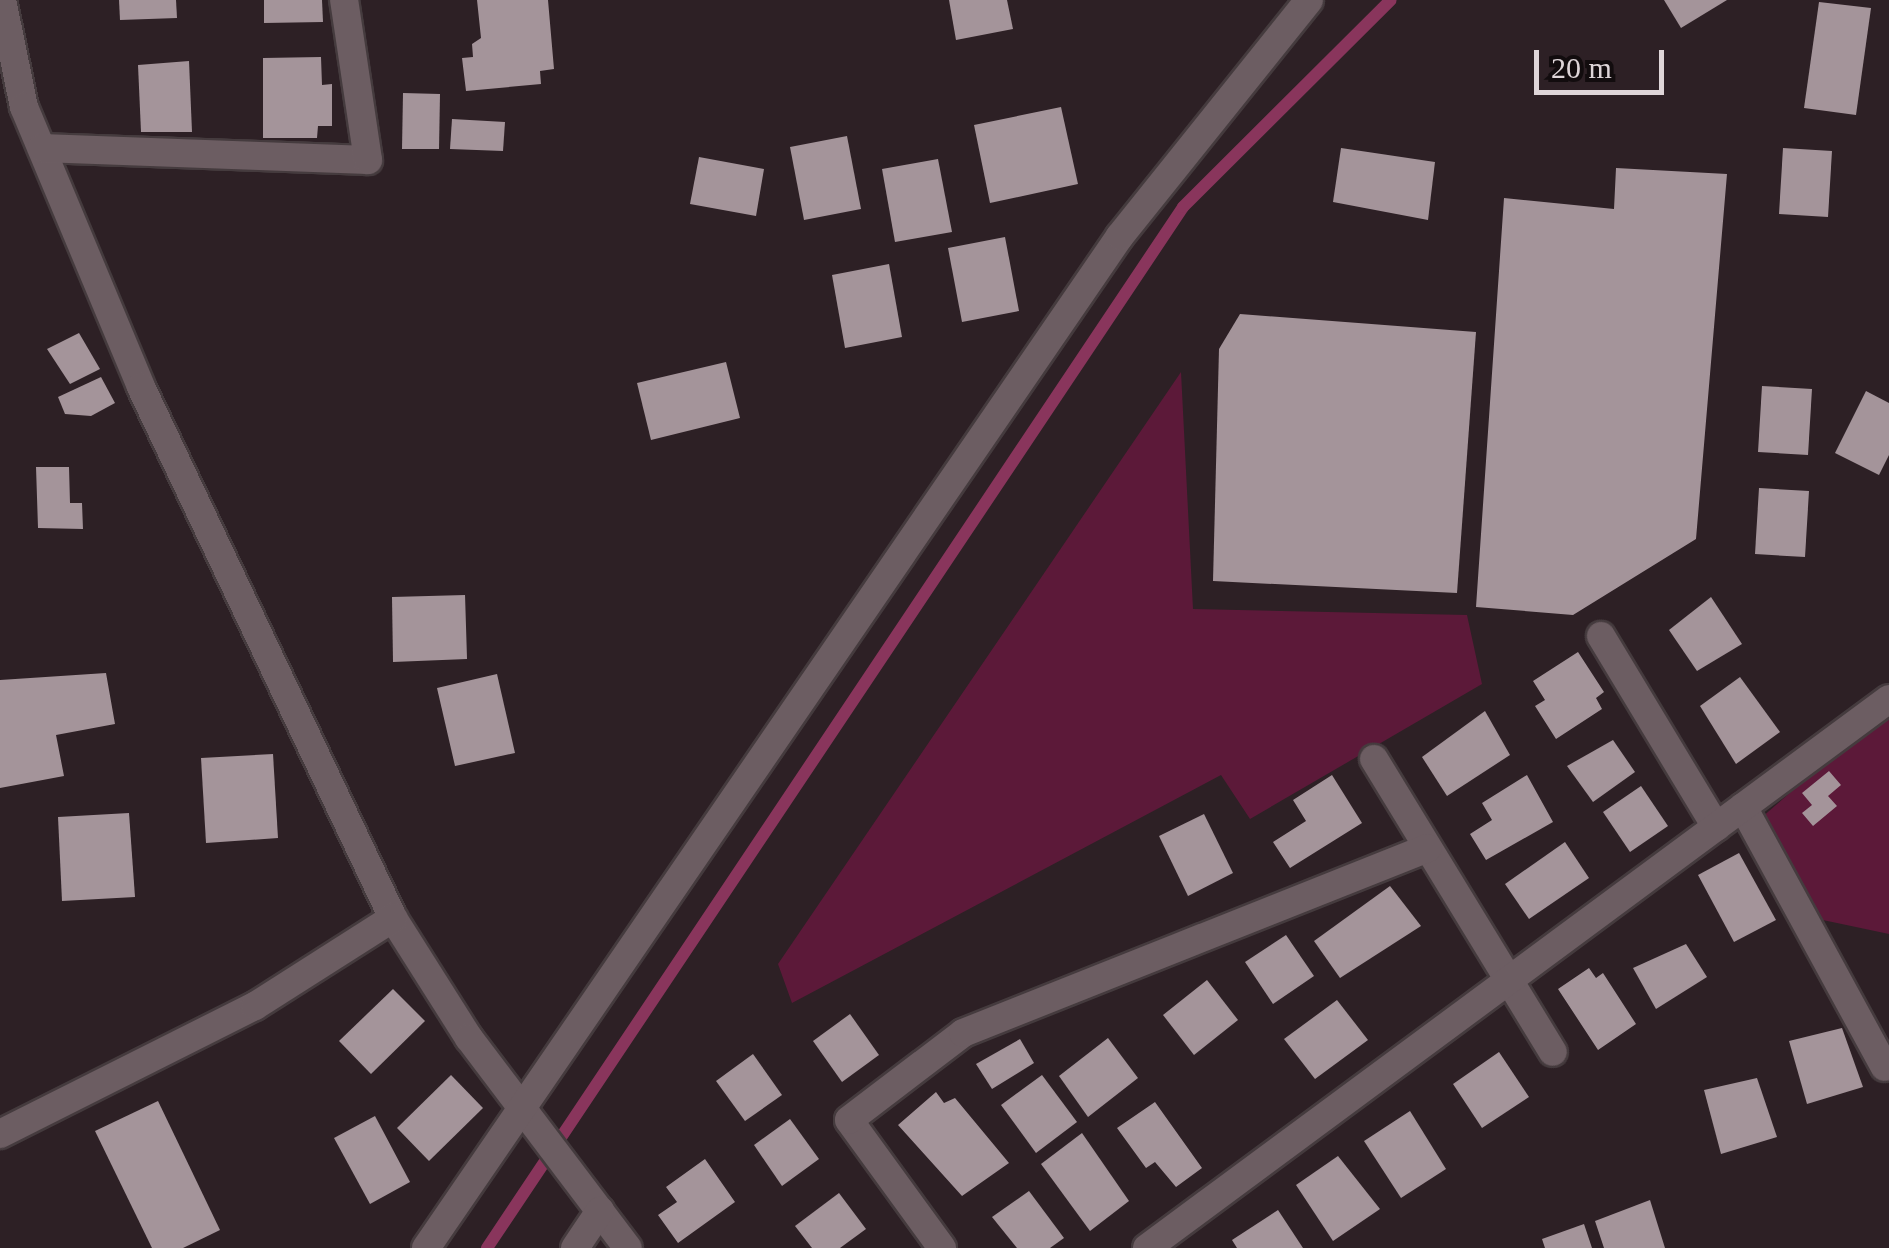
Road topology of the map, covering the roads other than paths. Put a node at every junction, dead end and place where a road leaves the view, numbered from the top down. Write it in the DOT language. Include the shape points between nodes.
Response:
graph roads {
  1 [pos="2,0"];
  2 [pos="344,0"];
  3 [pos="1309,0"];
  4 [pos="42,148"];
  5 [pos="1601,636"];
  6 [pos="1889,698"];
  7 [pos="1374,759"];
  8 [pos="1743,807"];
  9 [pos="1716,828"];
  10 [pos="1427,848"];
  11 [pos="393,918"];
  12 [pos="1507,982"];
  13 [pos="1552,1052"];
  14 [pos="1885,1067"];
  15 [pos="528,1113"];
  16 [pos="0,1134"];
  17 [pos="600,1210"];
  18 [pos="426,1248"];
  19 [pos="575,1248"];
  20 [pos="628,1248"];
  21 [pos="942,1248"];
  22 [pos="1147,1248"];
  1 -- 4 [label="street" via="24,107"];
  2 -- 4 [label="street" via="368,160"];
  3 -- 15 [label="street" via="1120,236"];
  4 -- 11 [label="street" via="141,386"];
  5 -- 9 [label="street"];
  6 -- 8 [label="street"];
  7 -- 10 [label="street"];
  8 -- 9 [label="street"];
  8 -- 14 [label="street"];
  9 -- 12 [label="street"];
  10 -- 12 [label="street"];
  10 -- 21 [label="street" via="963,1034 849,1120"];
  11 -- 15 [label="street"];
  11 -- 16 [label="street" via="256,1006"];
  12 -- 13 [label="street"];
  12 -- 22 [label="street"];
  15 -- 17 [label="street"];
  15 -- 18 [label="street"];
  17 -- 19 [label="street"];
  17 -- 20 [label="street"];
}
